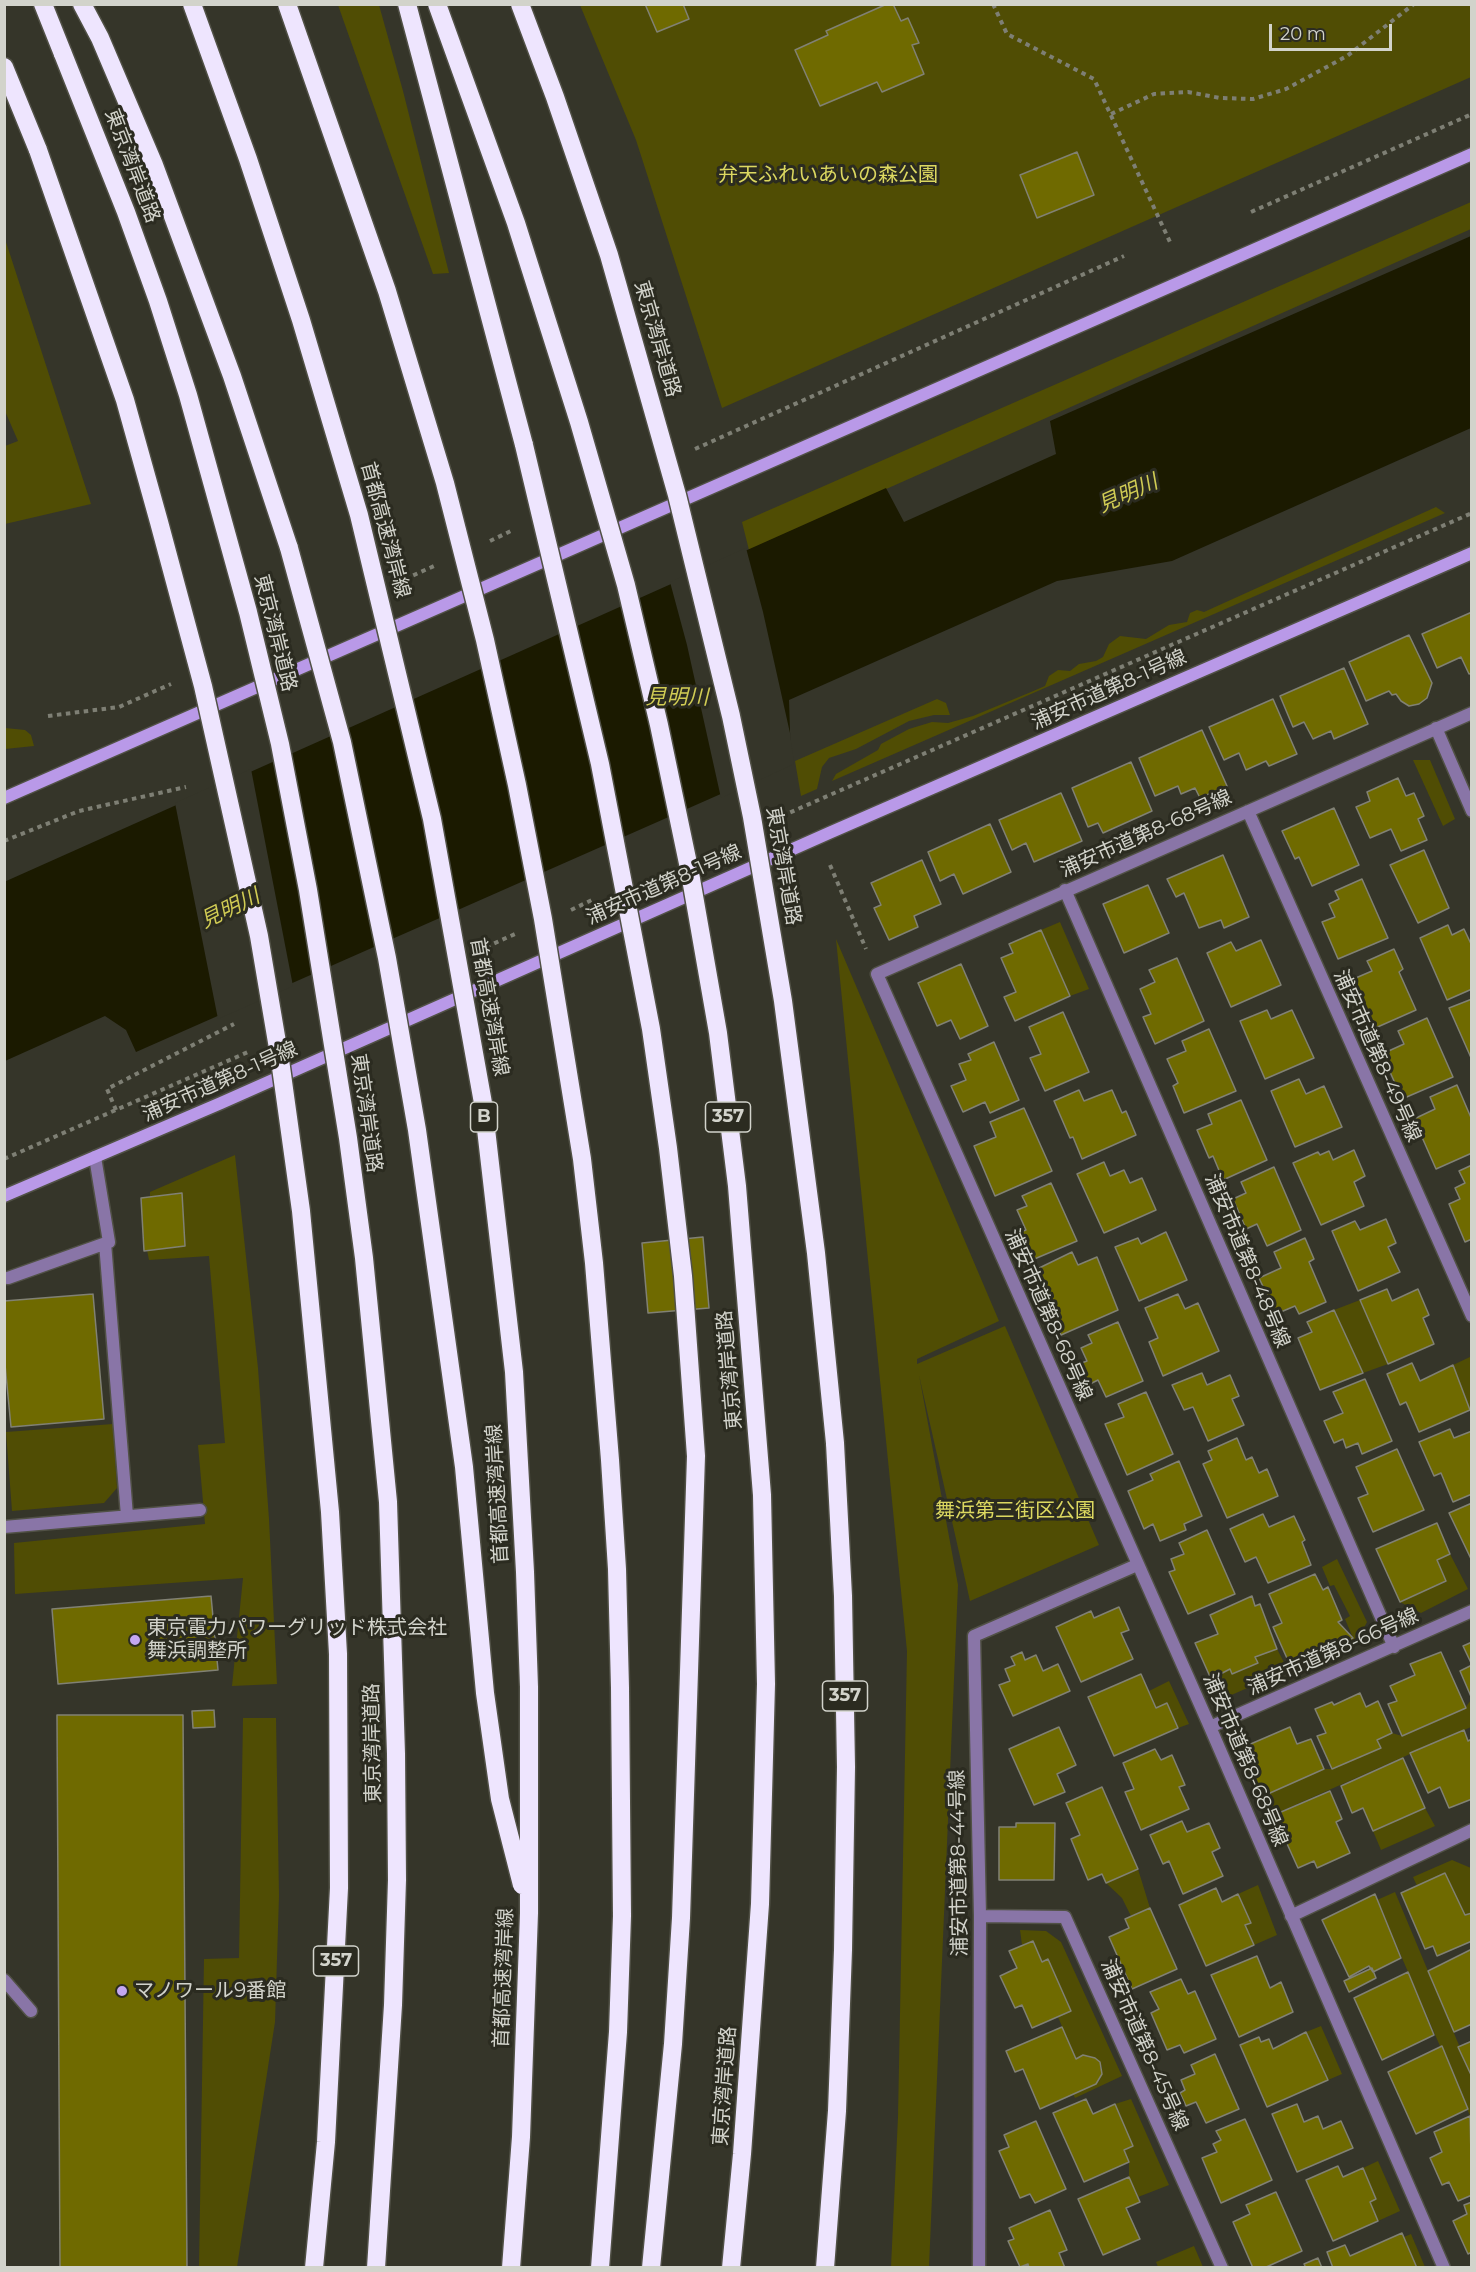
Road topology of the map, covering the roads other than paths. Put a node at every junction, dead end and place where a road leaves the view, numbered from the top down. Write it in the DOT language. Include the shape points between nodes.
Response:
graph roads {
  1 [pos="43,4"];
  2 [pos="82,4"];
  3 [pos="192,4"];
  4 [pos="287,4"];
  5 [pos="407,4"];
  6 [pos="437,4"];
  7 [pos="520,4"];
  8 [pos="4,67"];
  9 [pos="1472,154"];
  10 [pos="1472,553"];
  11 [pos="1472,713"];
  12 [pos="1436,728"];
  13 [pos="4,798"];
  14 [pos="1248,811"];
  15 [pos="1472,811"];
  16 [pos="1065,890"];
  17 [pos="95,1157"];
  18 [pos="4,1196"];
  19 [pos="105,1243"];
  20 [pos="8,1278"];
  21 [pos="1472,1316"];
  22 [pos="200,1510"];
  23 [pos="127,1516"];
  24 [pos="4,1527"];
  25 [pos="1137,1565"];
  26 [pos="1472,1611"];
  27 [pos="1394,1647"];
  28 [pos="1210,1727"];
  29 [pos="1472,1830"];
  30 [pos="529,1913"];
  31 [pos="980,1916"];
  32 [pos="1291,1916"];
  33 [pos="4,1980"];
  34 [pos="31,2011"];
  35 [pos="314,2268"];
  36 [pos="376,2268"];
  37 [pos="511,2268"];
  38 [pos="600,2268"];
  39 [pos="651,2268"];
  40 [pos="730,2268"];
  41 [pos="825,2268"];
  42 [pos="979,2268"];
  43 [pos="1222,2268"];
  44 [pos="1444,2268"];
  1 -- 36 [label="highway, 東京湾岸道路, bridge" via="158,301 248,612 280,744 308,890 348,1138 388,1502 396,1754 393,2005"];
  2 -- 30 [label="highway, bridge" via="154,165 239,396 289,548 342,742 385,947 417,1130 464,1467 498,1787"];
  3 -- 30 [label="highway, 首都高速湾岸線 / B, bridge" via="301,320 359,515 432,819 457,948 483,1103 514,1372 529,1687"];
  4 -- 38 [label="highway, bridge" via="387,291 445,483 517,785 582,1159 610,1460 620,1688 622,1916 618,2032"];
  5 -- 39 [label="highway, bridge" via="524,445 600,764 651,1029 682,1276 696,1456 690,1688 676,2010"];
  6 -- 40 [label="highway, 東京湾岸道路 / 357, bridge" via="516,223 626,585 688,862 717,1033 737,1186 761,1472 766,1684 760,1904"];
  7 -- 41 [label="highway, 東京湾岸道路 / 357, bridge" via="584,178 677,495 731,716 769,910 790,1045 835,1443 843,1596 843,1950 837,2110"];
  8 -- 35 [label="highway, 東京湾岸道路 / 357, bridge" via="38,150 125,400 156,511 203,686 259,936 280,1060 301,1211 330,1512 338,1654 339,1900 326,2142"];
  9 -- 13 [label="street"];
  10 -- 17 [label="street, 浦安市道第8-1号線"];
  11 -- 12 [label="street, 浦安市道第8-68号線"];
  12 -- 14 [label="street, 浦安市道第8-68号線"];
  12 -- 15 [label="street"];
  14 -- 16 [label="street, 浦安市道第8-68号線"];
  14 -- 21 [label="street, 浦安市道第8-49号線"];
  16 -- 25 [label="street, 浦安市道第8-68号線" via="877,975"];
  16 -- 27 [label="street, 浦安市道第8-48号線"];
  17 -- 18 [label="street, 浦安市道第8-1号線"];
  17 -- 19 [label="street" via="109,1242"];
  19 -- 20 [label="street"];
  19 -- 23 [label="street"];
  22 -- 23 [label="street"];
  23 -- 24 [label="street"];
  25 -- 28 [label="street, 浦安市道第8-68号線"];
  25 -- 31 [label="street, 浦安市道第8-44号線" via="974,1636"];
  26 -- 27 [label="street, 浦安市道第8-66号線"];
  27 -- 28 [label="street, 浦安市道第8-66号線"];
  28 -- 32 [label="street, 浦安市道第8-68号線"];
  29 -- 32 [label="street"];
  30 -- 37 [label="highway, 首都高速湾岸線 / B, bridge"];
  31 -- 42 [label="street, 浦安市道第8-44号線"];
  31 -- 43 [label="street, 浦安市道第8-45号線" via="1065,1917"];
  32 -- 44 [label="street, 浦安市道第8-68号線"];
  33 -- 34 [label="street"];
}
